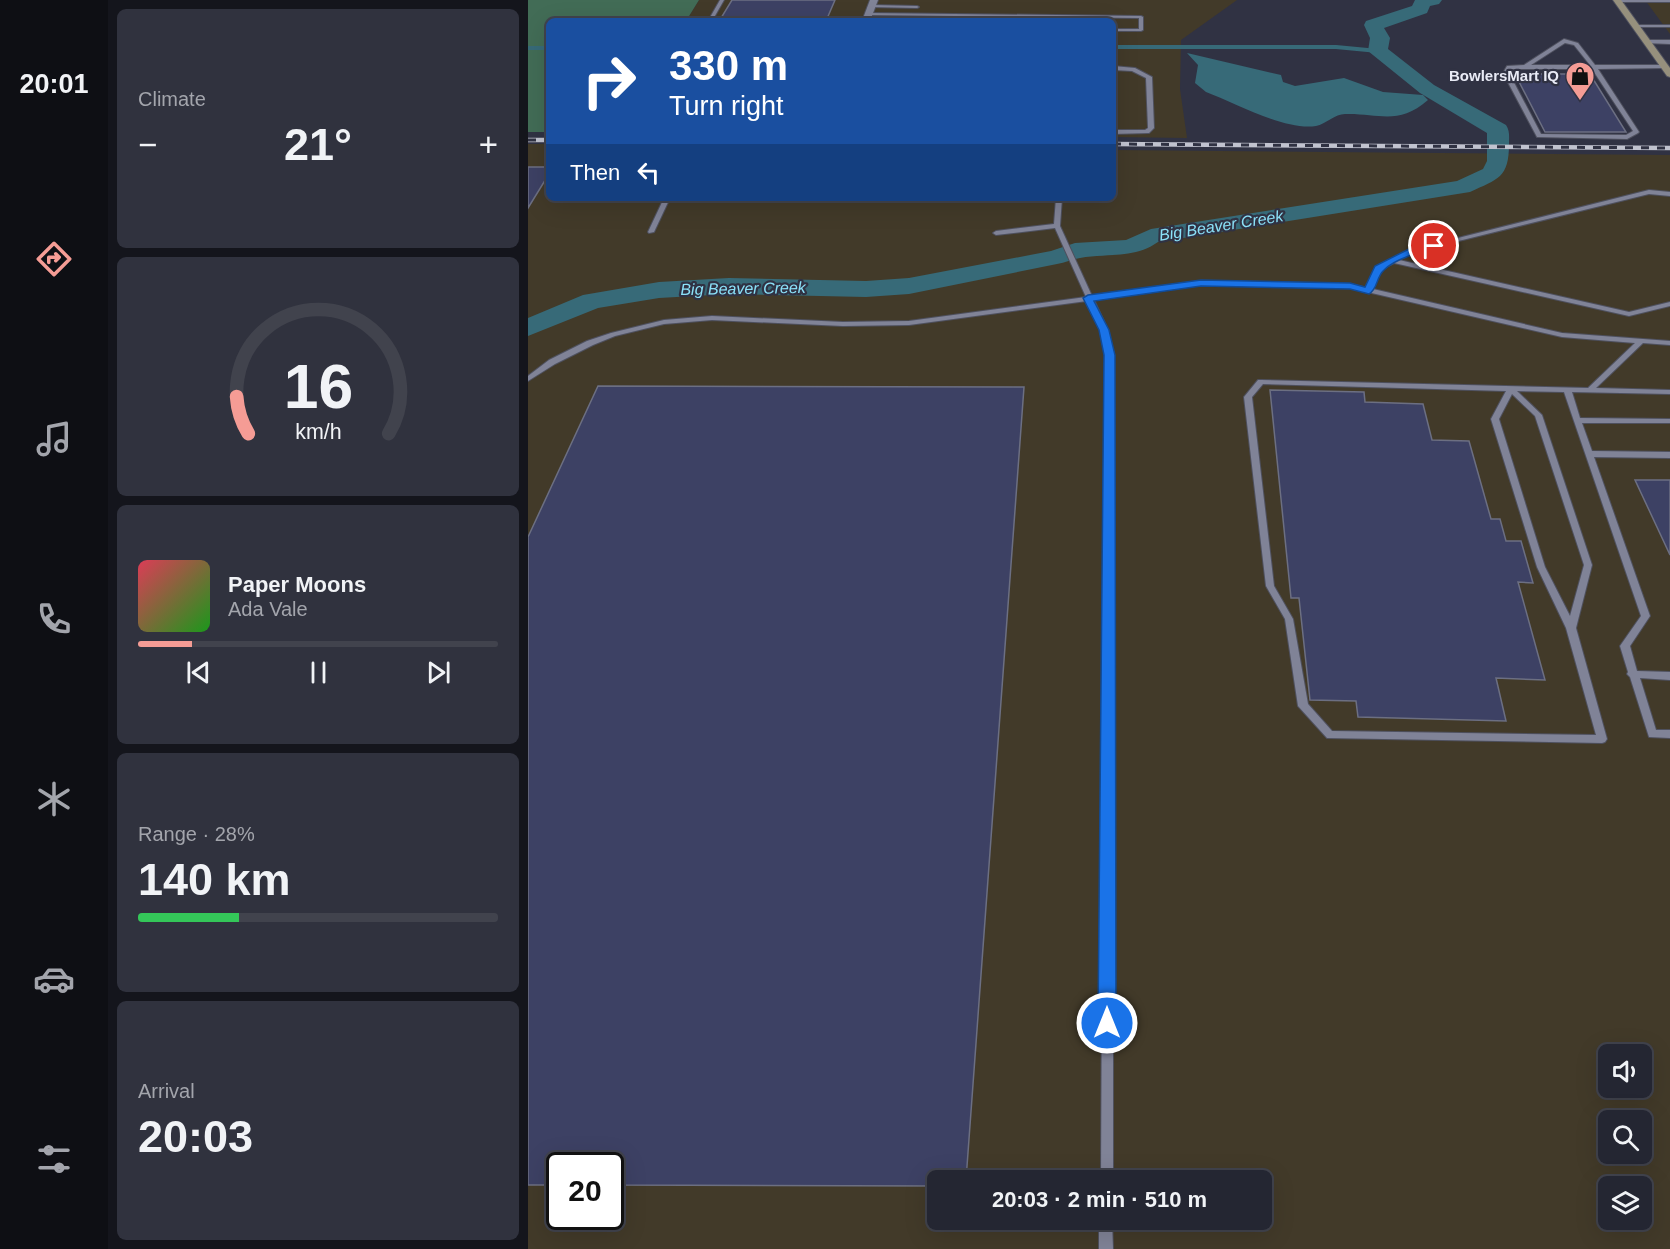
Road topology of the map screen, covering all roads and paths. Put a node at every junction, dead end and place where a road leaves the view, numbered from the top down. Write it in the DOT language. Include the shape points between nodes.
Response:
graph roads {
  1 [pos="722,0"];
  2 [pos="920,0"];
  3 [pos="1618,0"];
  4 [pos="1670,0"];
  5 [pos="917,7"];
  6 [pos="870,10"];
  7 [pos="914,14"];
  8 [pos="712,18"];
  9 [pos="912,18"];
  10 [pos="1000,18"];
  11 [pos="1116,18"];
  12 [pos="1636,26"];
  13 [pos="1670,26"];
  14 [pos="1116,30"];
  15 [pos="1647,42"];
  16 [pos="1670,42"];
  17 [pos="1525,67"];
  18 [pos="1594,67"];
  19 [pos="1116,68"];
  20 [pos="1667,70"];
  21 [pos="1116,132"];
  22 [pos="1670,194"];
  23 [pos="666,201"];
  24 [pos="1059,201"];
  25 [pos="1057,226"];
  26 [pos="651,232"];
  27 [pos="996,233"];
  28 [pos="1394,261"];
  29 [pos="1369,291"];
  30 [pos="1088,298"];
  31 [pos="1670,303"];
  32 [pos="1641,342"];
  33 [pos="1670,343"];
  34 [pos="528,379"];
  35 [pos="1511,389"];
  36 [pos="1567,390"];
  37 [pos="1588,391"];
  38 [pos="1670,392"];
  39 [pos="1577,420"];
  40 [pos="1670,421"];
  41 [pos="1589,454"];
  42 [pos="1670,455"];
  43 [pos="1571,628"];
  44 [pos="1632,674"];
  45 [pos="1670,676"];
  46 [pos="1670,734"];
  47 [pos="1107,1170"];
  48 [pos="1106,1230"];
  49 [pos="1106,1249"];
  1 -- 8 [label="lane"];
  2 -- 5 [label="lane"];
  3 -- 4 [label="street"];
  3 -- 12 [label="main road"];
  5 -- 6 [label="lane"];
  5 -- 7 [label="lane"];
  6 -- 7 [label="lane"];
  7 -- 9 [label="lane"];
  7 -- 10 [label="lane"];
  11 -- 14 [label="lane" via="1141,17 1141,30"];
  12 -- 13 [label="lane"];
  12 -- 15 [label="main road"];
  15 -- 16 [label="lane"];
  15 -- 20 [label="main road"];
  17 -- 18 [label="lane"];
  17 -- 18 [label="lane" via="1564,41 1575,44"];
  17 -- 18 [label="lane" via="1509,67 1506,73 1539,136 1627,137 1636,132"];
  18 -- 20 [label="lane"];
  19 -- 21 [label="lane" via="1133,69 1149,77 1151,128 1147,132"];
  22 -- 28 [label="lane" via="1649,192 1412,251"];
  23 -- 26 [label="lane"];
  24 -- 25 [label="lane"];
  25 -- 27 [label="lane"];
  25 -- 30 [label="lane"];
  28 -- 29 [label="lane" via="1379,268"];
  28 -- 31 [label="lane" via="1629,314"];
  29 -- 30 [label="lane" via="1350,286 1201,283"];
  29 -- 32 [label="lane" via="1562,335"];
  30 -- 34 [label="lane" via="889,324 712,318 664,322 590,343"];
  30 -- 47 [label="lane" via="1104,330 1110,355"];
  32 -- 33 [label="lane"];
  32 -- 37 [label="lane"];
  35 -- 36 [label="lane"];
  35 -- 43 [label="lane" via="1495,419 1541,567"];
  35 -- 43 [label="lane" via="1538,415 1588,565"];
  35 -- 43 [label="lane" via="1261,382 1248,397 1270,586 1289,619 1303,706 1330,735 1602,739"];
  36 -- 37 [label="lane"];
  36 -- 39 [label="lane"];
  37 -- 38 [label="lane"];
  39 -- 40 [label="lane"];
  39 -- 41 [label="lane"];
  41 -- 42 [label="lane"];
  41 -- 44 [label="lane" via="1646,616 1625,646"];
  44 -- 45 [label="lane"];
  44 -- 46 [label="lane" via="1652,734"];
  48 -- 49 [label="lane"];
}
